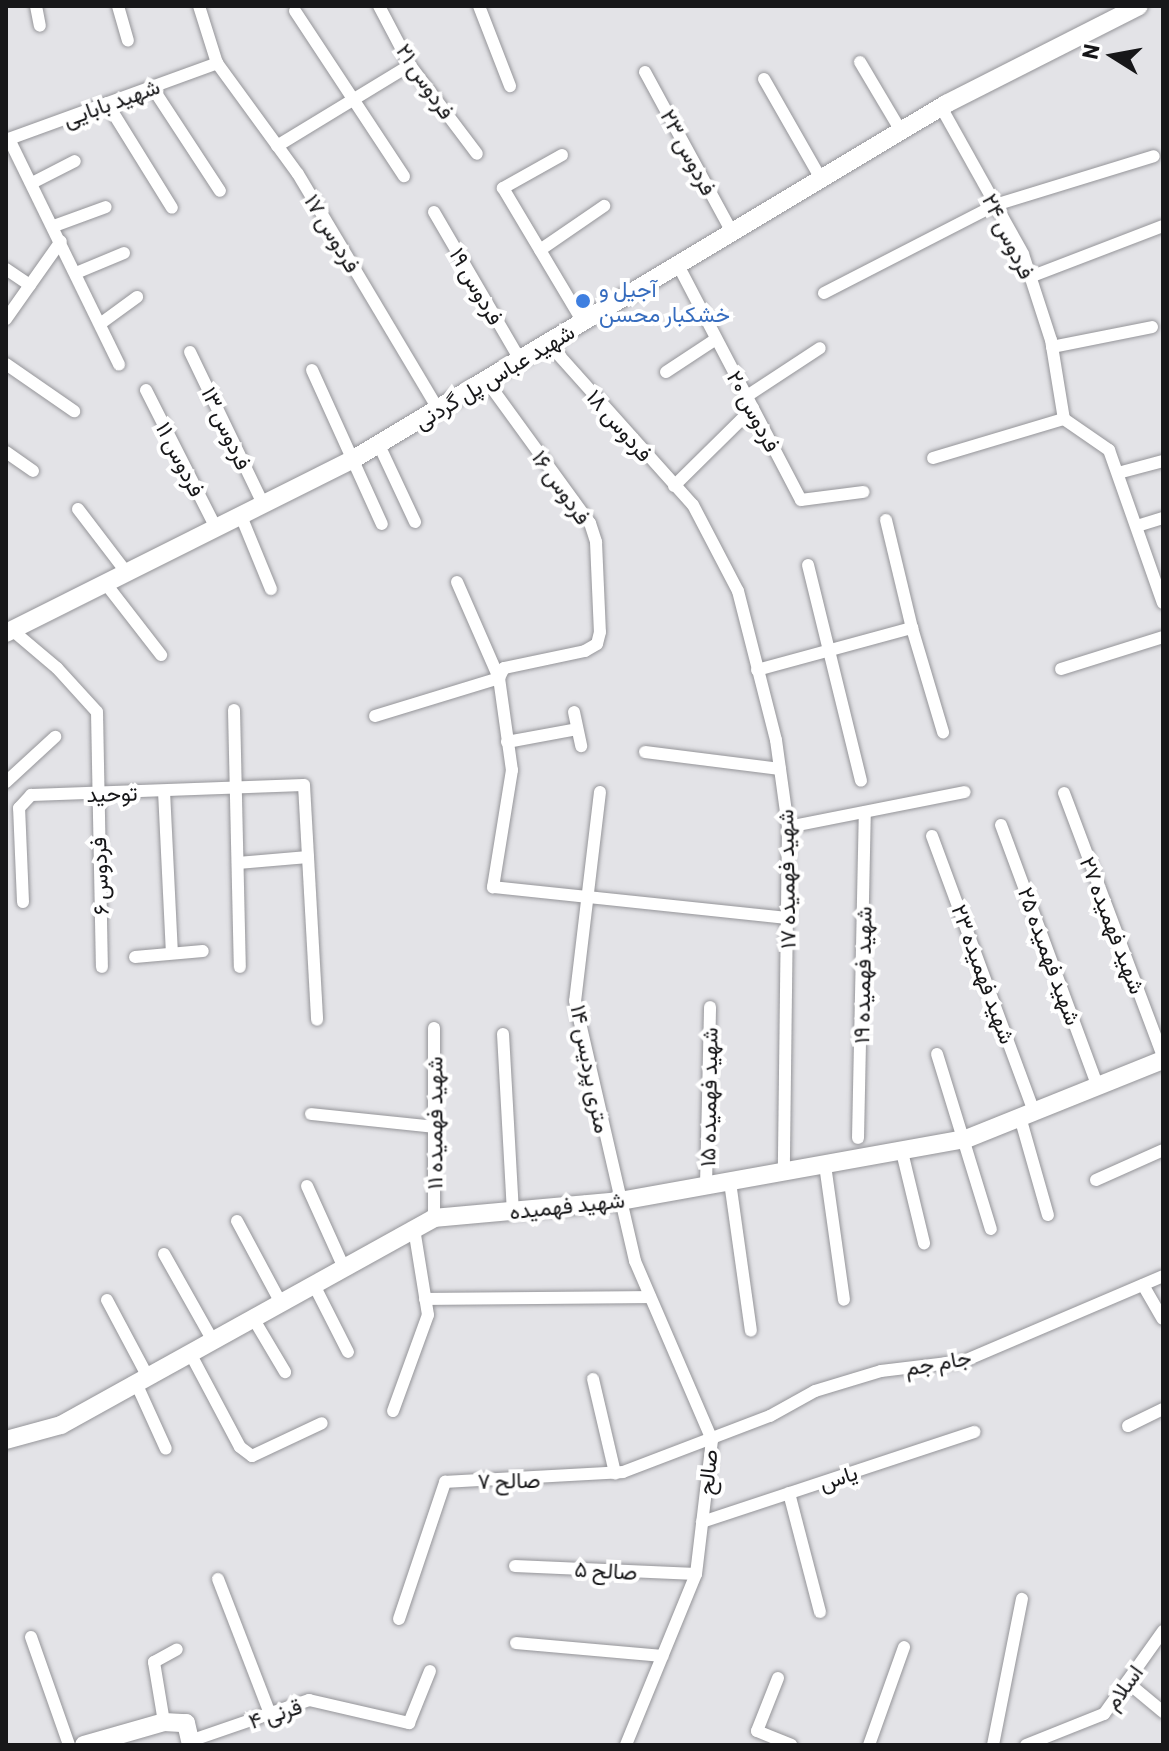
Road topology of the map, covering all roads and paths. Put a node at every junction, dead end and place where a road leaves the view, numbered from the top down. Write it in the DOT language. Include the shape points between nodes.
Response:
graph roads {
  1 [pos="36,6"];
  2 [pos="118,6"];
  3 [pos="199,6"];
  4 [pos="379,6"];
  5 [pos="479,6"];
  6 [pos="1133,8"];
  7 [pos="295,11"];
  8 [pos="40,26"];
  9 [pos="128,41"];
  10 [pos="860,62"];
  11 [pos="217,63"];
  12 [pos="410,65"];
  13 [pos="645,72"];
  14 [pos="764,79"];
  15 [pos="510,86"];
  16 [pos="152,87"];
  17 [pos="352,100"];
  18 [pos="107,103"];
  19 [pos="941,107"];
  20 [pos="901,131"];
  21 [pos="7,139"];
  22 [pos="277,146"];
  23 [pos="477,154"];
  24 [pos="562,155"];
  25 [pos="1154,156"];
  26 [pos="75,161"];
  27 [pos="404,176"];
  28 [pos="821,179"];
  29 [pos="32,183"];
  30 [pos="220,191"];
  31 [pos="995,205"];
  32 [pos="604,206"];
  33 [pos="106,207"];
  34 [pos="172,208"];
  35 [pos="434,212"];
  36 [pos="54,226"];
  37 [pos="1163,226"];
  38 [pos="732,232"];
  39 [pos="61,241"];
  40 [pos="540,250"];
  41 [pos="124,253"];
  42 [pos="678,265"];
  43 [pos="6,269"];
  44 [pos="76,273"];
  45 [pos="1030,277"];
  46 [pos="30,285"];
  47 [pos="824,293"];
  48 [pos="137,297"];
  49 [pos="6,319"];
  50 [pos="583,322"];
  51 [pos="100,324"];
  52 [pos="1152,327"];
  53 [pos="716,339"];
  54 [pos="548,343"];
  55 [pos="1052,347"];
  56 [pos="820,348"];
  57 [pos="190,352"];
  58 [pos="520,360"];
  59 [pos="6,364"];
  60 [pos="119,365"];
  61 [pos="312,370"];
  62 [pos="666,372"];
  63 [pos="486,380"];
  64 [pos="146,390"];
  65 [pos="750,402"];
  66 [pos="438,409"];
  67 [pos="74,411"];
  68 [pos="1064,419"];
  69 [pos="379,445"];
  70 [pos="6,452"];
  71 [pos="933,458"];
  72 [pos="352,460"];
  73 [pos="1163,461"];
  74 [pos="33,471"];
  75 [pos="1118,473"];
  76 [pos="674,486"];
  77 [pos="863,492"];
  78 [pos="263,504"];
  79 [pos="693,505"];
  80 [pos="78,509"];
  81 [pos="241,516"];
  82 [pos="1163,518"];
  83 [pos="886,520"];
  84 [pos="415,522"];
  85 [pos="382,524"];
  86 [pos="1137,526"];
  87 [pos="216,528"];
  88 [pos="808,565"];
  89 [pos="127,573"];
  90 [pos="457,582"];
  91 [pos="1159,582"];
  92 [pos="106,584"];
  93 [pos="271,589"];
  94 [pos="1163,603"];
  95 [pos="912,628"];
  96 [pos="9,632"];
  97 [pos="1163,637"];
  98 [pos="828,651"];
  99 [pos="161,655"];
  100 [pos="1061,669"];
  101 [pos="757,670"];
  102 [pos="499,678"];
  103 [pos="234,710"];
  104 [pos="574,712"];
  105 [pos="375,716"];
  106 [pos="577,729"];
  107 [pos="943,732"];
  108 [pos="55,737"];
  109 [pos="507,742"];
  110 [pos="581,746"];
  111 [pos="645,752"];
  112 [pos="780,769"];
  113 [pos="861,781"];
  114 [pos="6,782"];
  115 [pos="236,788"];
  116 [pos="164,791"];
  117 [pos="600,792"];
  118 [pos="965,792"];
  119 [pos="96,793"];
  120 [pos="1064,793"];
  121 [pos="865,812"];
  122 [pos="1001,825"];
  123 [pos="788,827"];
  124 [pos="932,836"];
  125 [pos="308,857"];
  126 [pos="238,863"];
  127 [pos="591,897"];
  128 [pos="23,902"];
  129 [pos="788,918"];
  130 [pos="203,951"];
  131 [pos="172,953"];
  132 [pos="135,957"];
  133 [pos="102,967"];
  134 [pos="240,967"];
  135 [pos="710,1007"];
  136 [pos="317,1020"];
  137 [pos="434,1028"];
  138 [pos="503,1034"];
  139 [pos="937,1054"];
  140 [pos="1163,1058"];
  141 [pos="1098,1087"];
  142 [pos="311,1114"];
  143 [pos="1027,1115"];
  144 [pos="434,1127"];
  145 [pos="858,1138"];
  146 [pos="966,1139"];
  147 [pos="1163,1150"];
  148 [pos="902,1152"];
  149 [pos="825,1165"];
  150 [pos="784,1172"];
  151 [pos="1096,1180"];
  152 [pos="730,1182"];
  153 [pos="307,1186"];
  154 [pos="706,1186"];
  155 [pos="620,1201"];
  156 [pos="513,1211"];
  157 [pos="1048,1215"];
  158 [pos="434,1218"];
  159 [pos="237,1221"];
  160 [pos="414,1229"];
  161 [pos="991,1229"];
  162 [pos="924,1243"];
  163 [pos="164,1254"];
  164 [pos="344,1268"];
  165 [pos="1163,1276"];
  166 [pos="314,1285"];
  167 [pos="1143,1285"];
  168 [pos="650,1297"];
  169 [pos="425,1299"];
  170 [pos="107,1300"];
  171 [pos="844,1300"];
  172 [pos="281,1303"];
  173 [pos="253,1318"];
  174 [pos="1163,1319"];
  175 [pos="751,1331"];
  176 [pos="213,1341"];
  177 [pos="348,1352"];
  178 [pos="190,1353"];
  179 [pos="285,1372"];
  180 [pos="593,1379"];
  181 [pos="142,1380"];
  182 [pos="1163,1409"];
  183 [pos="393,1411"];
  184 [pos="322,1423"];
  185 [pos="1128,1426"];
  186 [pos="974,1432"];
  187 [pos="6,1440"];
  188 [pos="712,1440"];
  189 [pos="166,1449"];
  190 [pos="615,1473"];
  191 [pos="789,1493"];
  192 [pos="702,1522"];
  193 [pos="515,1566"];
  194 [pos="696,1574"];
  195 [pos="218,1579"];
  196 [pos="1022,1599"];
  197 [pos="820,1612"];
  198 [pos="399,1619"];
  199 [pos="1161,1636"];
  200 [pos="31,1637"];
  201 [pos="516,1643"];
  202 [pos="904,1647"];
  203 [pos="177,1649"];
  204 [pos="662,1656"];
  205 [pos="430,1671"];
  206 [pos="778,1678"];
  207 [pos="1127,1682"];
  208 [pos="1163,1712"];
  209 [pos="270,1714"];
  210 [pos="164,1722"];
  211 [pos="191,1743"];
  212 [pos="69,1745"];
  213 [pos="84,1745"];
  214 [pos="626,1745"];
  215 [pos="791,1745"];
  216 [pos="869,1745"];
  217 [pos="993,1745"];
  218 [pos="1026,1745"];
  1 -- 8 [label="street"];
  2 -- 9 [label="street"];
  3 -- 11 [label="street, فردوس ۱۷"];
  4 -- 12 [label="street, فردوس ۲۱"];
  5 -- 15 [label="street"];
  6 -- 19 [label="street, شهید عباس پل گردنی"];
  7 -- 17 [label="street"];
  10 -- 20 [label="street"];
  11 -- 16 [label="street, شهید بابایی"];
  11 -- 22 [label="street, فردوس ۱۷"];
  12 -- 17 [label="street"];
  12 -- 23 [label="street, فردوس ۲۱"];
  13 -- 38 [label="street, فردوس ۲۳"];
  14 -- 28 [label="street"];
  16 -- 18 [label="street, شهید بابایی"];
  16 -- 30 [label="street"];
  17 -- 22 [label="street"];
  17 -- 27 [label="street"];
  18 -- 21 [label="street, شهید بابایی"];
  18 -- 34 [label="street"];
  19 -- 20 [label="street, شهید عباس پل گردنی"];
  19 -- 31 [label="street, فردوس ۲۴"];
  20 -- 28 [label="street, شهید عباس پل گردنی"];
  21 -- 29 [label="street"];
  22 -- 66 [label="street, فردوس ۱۷"];
  24 -- 40 [label="street" via="503,188"];
  25 -- 31 [label="street"];
  26 -- 29 [label="street"];
  28 -- 38 [label="street, شهید عباس پل گردنی"];
  29 -- 36 [label="street"];
  31 -- 45 [label="street, فردوس ۲۴"];
  31 -- 47 [label="street"];
  32 -- 40 [label="street"];
  33 -- 36 [label="street"];
  35 -- 58 [label="street, فردوس ۱۹"];
  36 -- 39 [label="street"];
  37 -- 45 [label="street"];
  38 -- 42 [label="street, شهید عباس پل گردنی"];
  39 -- 44 [label="street"];
  39 -- 46 [label="street"];
  40 -- 50 [label="street"];
  41 -- 44 [label="street"];
  42 -- 50 [label="street, شهید عباس پل گردنی"];
  42 -- 53 [label="street, فردوس ۲۰"];
  43 -- 46 [label="street"];
  44 -- 51 [label="street"];
  45 -- 55 [label="street, فردوس ۲۴"];
  46 -- 49 [label="street"];
  48 -- 51 [label="street"];
  50 -- 54 [label="street, شهید عباس پل گردنی"];
  51 -- 60 [label="street"];
  52 -- 55 [label="street"];
  53 -- 62 [label="street"];
  53 -- 65 [label="street, فردوس ۲۰"];
  54 -- 58 [label="street, شهید عباس پل گردنی"];
  54 -- 76 [label="street, فردوس ۱۸"];
  55 -- 68 [label="street, فردوس ۲۴"];
  56 -- 65 [label="street"];
  57 -- 78 [label="street, فردوس ۱۳"];
  58 -- 63 [label="street, شهید عباس پل گردنی"];
  59 -- 67 [label="street"];
  61 -- 72 [label="street"];
  63 -- 66 [label="street, شهید عباس پل گردنی"];
  63 -- 102 [label="street, فردوس ۱۶" via="590,523 600,617 597,644 504,668"];
  64 -- 87 [label="street, فردوس ۱۱"];
  65 -- 76 [label="street"];
  65 -- 77 [label="street, فردوس ۲۰" via="801,500"];
  66 -- 69 [label="street, شهید عباس پل گردنی"];
  68 -- 71 [label="street"];
  68 -- 75 [label="street" via="1109,450"];
  69 -- 72 [label="street, شهید عباس پل گردنی"];
  69 -- 84 [label="street"];
  70 -- 74 [label="street"];
  72 -- 78 [label="street, شهید عباس پل گردنی"];
  72 -- 85 [label="street"];
  73 -- 75 [label="street"];
  75 -- 86 [label="street"];
  76 -- 79 [label="street, فردوس ۱۸"];
  78 -- 81 [label="street, شهید عباس پل گردنی"];
  79 -- 101 [label="street, شهید فهمیده ۱۷" via="738,591"];
  80 -- 89 [label="street"];
  81 -- 87 [label="street, شهید عباس پل گردنی"];
  81 -- 93 [label="street"];
  82 -- 86 [label="street"];
  83 -- 95 [label="street"];
  86 -- 91 [label="street"];
  87 -- 89 [label="street, شهید عباس پل گردنی"];
  88 -- 98 [label="street"];
  89 -- 92 [label="street, شهید عباس پل گردنی"];
  90 -- 102 [label="street"];
  91 -- 94 [label="street"];
  92 -- 96 [label="street, شهید عباس پل گردنی"];
  92 -- 99 [label="street"];
  95 -- 98 [label="street"];
  95 -- 107 [label="street"];
  96 -- 119 [label="street, فردوس ۶" via="57,668 97,712"];
  97 -- 100 [label="street"];
  98 -- 101 [label="street"];
  98 -- 113 [label="street"];
  101 -- 112 [label="street, شهید فهمیده ۱۷"];
  102 -- 105 [label="street"];
  102 -- 109 [label="street"];
  103 -- 115 [label="street"];
  104 -- 106 [label="street"];
  106 -- 109 [label="street"];
  106 -- 110 [label="street"];
  108 -- 114 [label="street"];
  109 -- 127 [label="street" via="512,770 493,887"];
  111 -- 112 [label="street"];
  112 -- 123 [label="street, شهید فهمیده ۱۷"];
  115 -- 116 [label="street, توحید"];
  115 -- 125 [label="street, توحید" via="304,785"];
  115 -- 126 [label="street"];
  116 -- 119 [label="street, توحید"];
  116 -- 131 [label="street"];
  117 -- 127 [label="street, ۱۴ متری پردیس"];
  118 -- 121 [label="street"];
  119 -- 128 [label="street, توحید" via="31,795 19,808"];
  119 -- 133 [label="street, فردوس ۶"];
  120 -- 140 [label="street, شهید فهمیده ۲۷"];
  121 -- 123 [label="street"];
  121 -- 145 [label="street, شهید فهمیده ۱۹"];
  122 -- 141 [label="street, شهید فهمیده ۲۵"];
  123 -- 129 [label="street, شهید فهمیده ۱۷"];
  124 -- 143 [label="street, شهید فهمیده ۲۳"];
  125 -- 126 [label="street"];
  125 -- 136 [label="street"];
  126 -- 134 [label="street"];
  127 -- 129 [label="street"];
  127 -- 155 [label="street, ۱۴ متری پردیس" via="575,1001"];
  129 -- 150 [label="street, شهید فهمیده ۱۷"];
  130 -- 131 [label="street"];
  131 -- 132 [label="street"];
  135 -- 154 [label="street, شهید فهمیده ۱۵"];
  137 -- 144 [label="street, شهید فهمیده ۱۱"];
  138 -- 156 [label="street"];
  139 -- 146 [label="street"];
  140 -- 141 [label="street, شهید فهمیده"];
  141 -- 143 [label="street, شهید فهمیده"];
  142 -- 144 [label="street"];
  143 -- 146 [label="street, شهید فهمیده"];
  143 -- 157 [label="street, شهید فهمیده ۲۳"];
  144 -- 158 [label="street, شهید فهمیده ۱۱"];
  146 -- 148 [label="street, شهید فهمیده"];
  146 -- 161 [label="street"];
  147 -- 151 [label="street"];
  148 -- 149 [label="street, شهید فهمیده"];
  148 -- 162 [label="street"];
  149 -- 150 [label="street, شهید فهمیده"];
  149 -- 171 [label="street"];
  150 -- 152 [label="street, شهید فهمیده"];
  152 -- 154 [label="street, شهید فهمیده"];
  152 -- 175 [label="street"];
  153 -- 164 [label="street"];
  154 -- 155 [label="street, شهید فهمیده"];
  155 -- 156 [label="street, شهید فهمیده"];
  155 -- 168 [label="street, صالح"];
  156 -- 158 [label="street, شهید فهمیده"];
  158 -- 160 [label="street, شهید فهمیده"];
  159 -- 172 [label="street"];
  160 -- 164 [label="street, شهید فهمیده"];
  160 -- 169 [label="street"];
  163 -- 176 [label="street"];
  164 -- 166 [label="street, شهید فهمیده"];
  165 -- 167 [label="street, جام جم"];
  166 -- 172 [label="street, شهید فهمیده"];
  166 -- 177 [label="street"];
  167 -- 174 [label="street"];
  167 -- 188 [label="street, جام جم" via="964,1361 881,1371 815,1391"];
  168 -- 169 [label="street"];
  168 -- 188 [label="street, صالح"];
  169 -- 183 [label="street" via="428,1315"];
  170 -- 181 [label="street"];
  172 -- 173 [label="street, شهید فهمیده"];
  173 -- 176 [label="street, شهید فهمیده"];
  173 -- 179 [label="street"];
  176 -- 178 [label="street, شهید فهمیده"];
  178 -- 181 [label="street, شهید فهمیده"];
  178 -- 184 [label="street" via="240,1447 252,1456"];
  180 -- 190 [label="street"];
  181 -- 187 [label="street, شهید فهمیده" via="61,1425"];
  181 -- 189 [label="street"];
  182 -- 185 [label="street"];
  186 -- 191 [label="street, یاس"];
  188 -- 190 [label="street, صالح ۷"];
  188 -- 192 [label="street, صالح"];
  190 -- 198 [label="street, صالح ۷" via="445,1482"];
  191 -- 192 [label="street, یاس"];
  191 -- 197 [label="street"];
  192 -- 194 [label="street, صالح"];
  193 -- 194 [label="street, صالح ۵"];
  194 -- 204 [label="street, صالح"];
  195 -- 209 [label="street"];
  196 -- 217 [label="street"];
  199 -- 207 [label="street, اسلام"];
  200 -- 212 [label="street"];
  201 -- 204 [label="street"];
  202 -- 216 [label="street"];
  203 -- 210 [label="street" via="154,1662"];
  204 -- 214 [label="street, صالح"];
  205 -- 209 [label="street, قرنی ۴" via="409,1723 309,1700"];
  206 -- 215 [label="street" via="757,1731"];
  207 -- 208 [label="street"];
  207 -- 218 [label="street, اسلام" via="1104,1714"];
  209 -- 211 [label="street, قرنی ۴"];
  210 -- 211 [label="street" via="186,1723"];
  210 -- 213 [label="street"];
}
